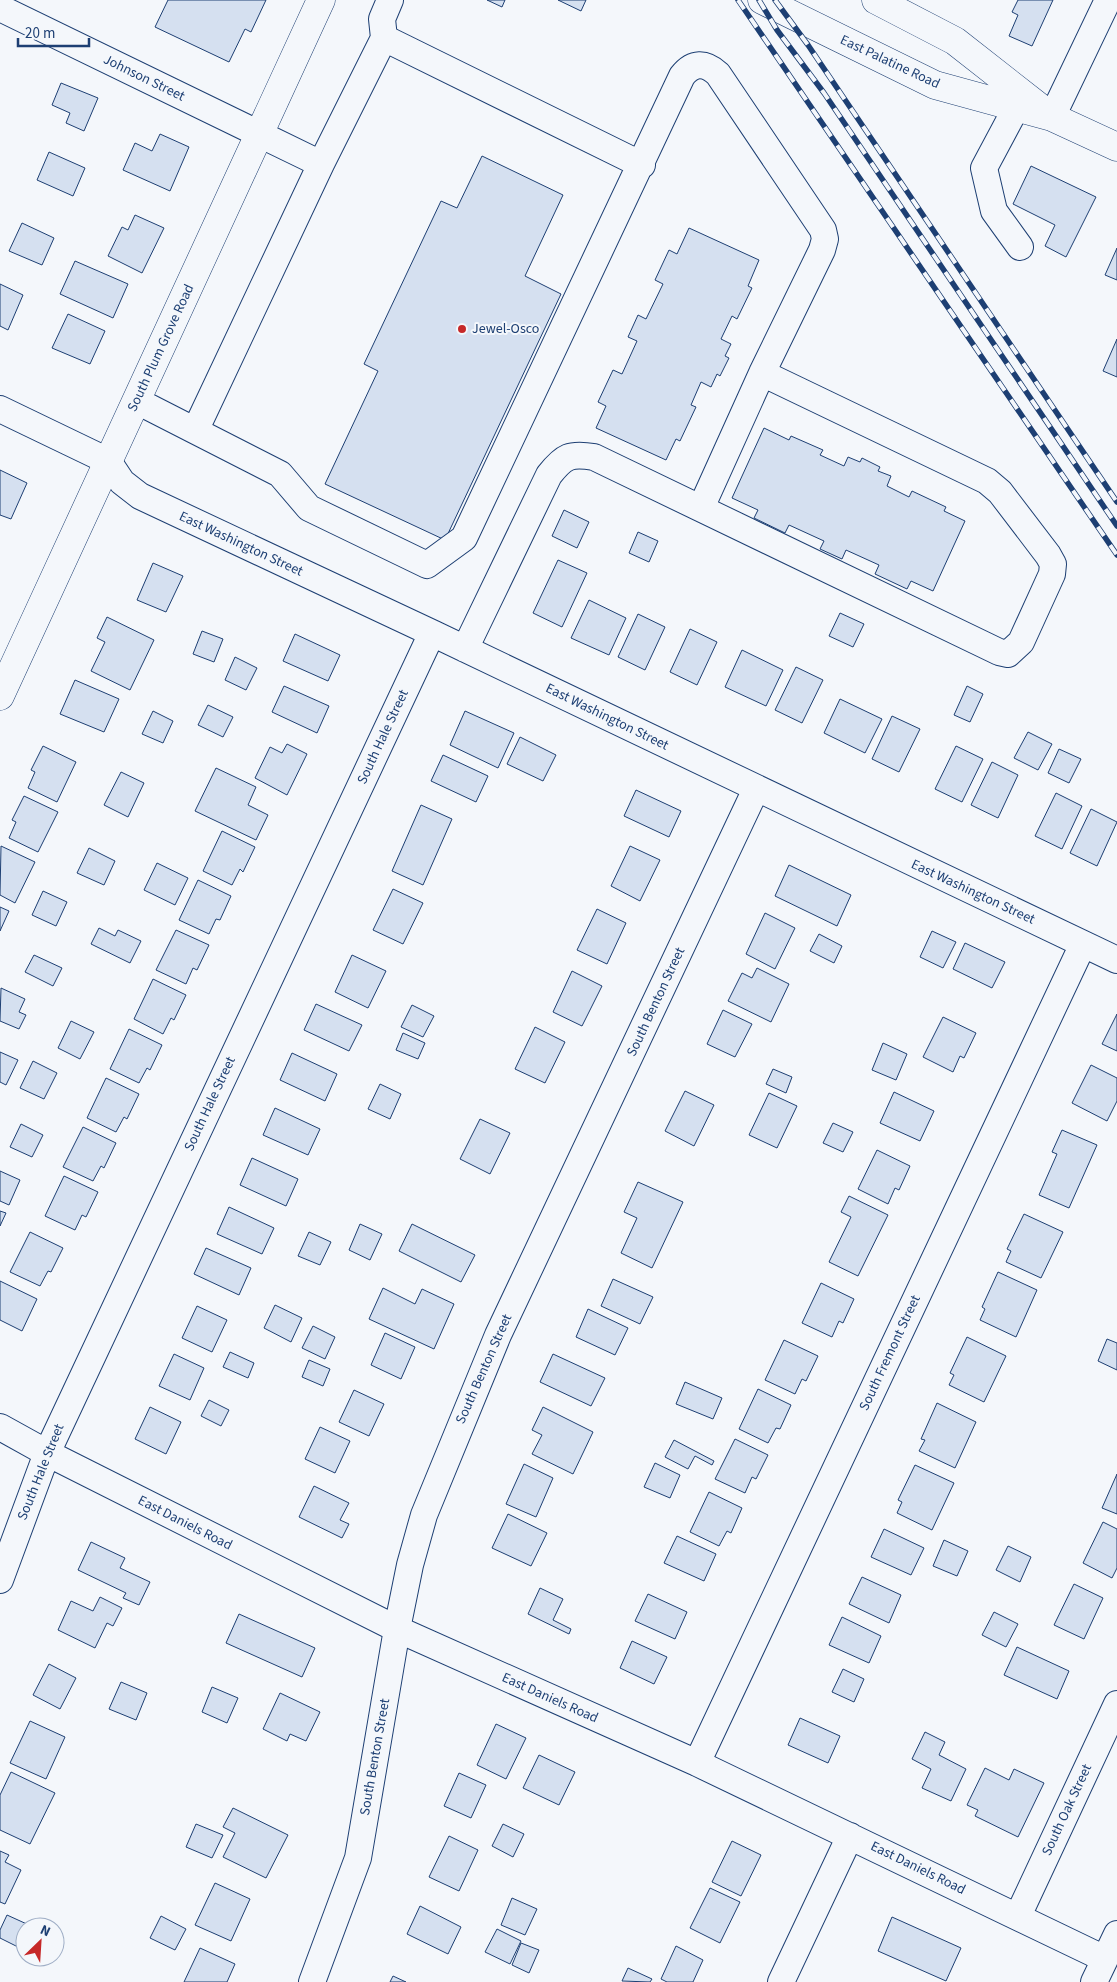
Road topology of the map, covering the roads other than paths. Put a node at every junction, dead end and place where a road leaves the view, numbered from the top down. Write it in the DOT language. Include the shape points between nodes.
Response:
graph roads {
  1 [pos="321,0"];
  2 [pos="390,0"];
  3 [pos="762,0"];
  4 [pos="1108,0"];
  5 [pos="892,4"];
  6 [pos="0,8"];
  7 [pos="384,38"];
  8 [pos="1016,108"];
  9 [pos="1052,117"];
  10 [pos="260,135"];
  11 [pos="1117,147"];
  12 [pos="322,164"];
  13 [pos="642,166"];
  14 [pos="1020,247"];
  15 [pos="762,373"];
  16 [pos="137,401"];
  17 [pos="0,409"];
  18 [pos="196,429"];
  19 [pos="108,461"];
  20 [pos="701,508"];
  21 [pos="432,633"];
  22 [pos="465,649"];
  23 [pos="0,696"];
  24 [pos="756,789"];
  25 [pos="1083,944"];
  26 [pos="1117,960"];
  27 [pos="0,1427"];
  28 [pos="47,1453"];
  29 [pos="0,1580"];
  30 [pos="397,1629"];
  31 [pos="1117,1704"];
  32 [pos="697,1763"];
  33 [pos="850,1836"];
  34 [pos="1018,1916"];
  35 [pos="1117,1934"];
  36 [pos="1105,1959"];
  37 [pos="312,1982"];
  38 [pos="781,1982"];
  39 [pos="1094,1982"];
  1 -- 10 [label="main road, South Plum Grove Road"];
  2 -- 7 [label="street" via="382,19"];
  3 -- 8 [label="main road, East Palatine Road" via="935,85"];
  4 -- 9 [label="street"];
  5 -- 9 [label="main road, East Palatine Road" via="955,41"];
  6 -- 10 [label="street, Johnson Street"];
  7 -- 12 [label="street"];
  7 -- 13 [label="street"];
  8 -- 9 [label="main road, East Palatine Road"];
  8 -- 14 [label="street" via="984,168 994,211"];
  9 -- 11 [label="main road, East Palatine Road"];
  10 -- 12 [label="street, Johnson Street"];
  10 -- 16 [label="main road, South Plum Grove Road"];
  12 -- 18 [label="street"];
  13 -- 15 [label="street" via="682,76 690,66 711,67 818,219 825,238 822,250"];
  13 -- 18 [label="street" via="464,538 428,565 309,508 280,474"];
  15 -- 20 [label="street"];
  15 -- 20 [label="street" via="987,481 1000,492 1053,564 1021,642 1008,654 999,652"];
  16 -- 18 [label="street"];
  16 -- 19 [label="main road, South Plum Grove Road"];
  17 -- 19 [label="street"];
  19 -- 21 [label="street, East Washington Street" via="122,482 140,496"];
  19 -- 23 [label="main road, South Plum Grove Road"];
  20 -- 22 [label="street" via="594,457 577,454 562,459 549,475"];
  21 -- 22 [label="street, East Washington Street"];
  21 -- 28 [label="street, South Hale Street"];
  22 -- 24 [label="street, East Washington Street"];
  24 -- 25 [label="street, East Washington Street"];
  24 -- 30 [label="street, South Benton Street" via="502,1326 459,1425 424,1515"];
  25 -- 26 [label="street, East Washington Street"];
  25 -- 32 [label="street, South Fremont Street"];
  27 -- 28 [label="street, East Daniels Road"];
  28 -- 29 [label="street, South Hale Street"];
  28 -- 30 [label="street, East Daniels Road"];
  30 -- 32 [label="street, East Daniels Road"];
  30 -- 37 [label="street, South Benton Street" via="358,1858"];
  31 -- 34 [label="street, South Oak Street"];
  32 -- 33 [label="street, East Daniels Road"];
  33 -- 34 [label="street, East Daniels Road"];
  33 -- 38 [label="street"];
  34 -- 36 [label="street, East Daniels Road"];
  35 -- 36 [label="street"];
  36 -- 39 [label="street"];
}
